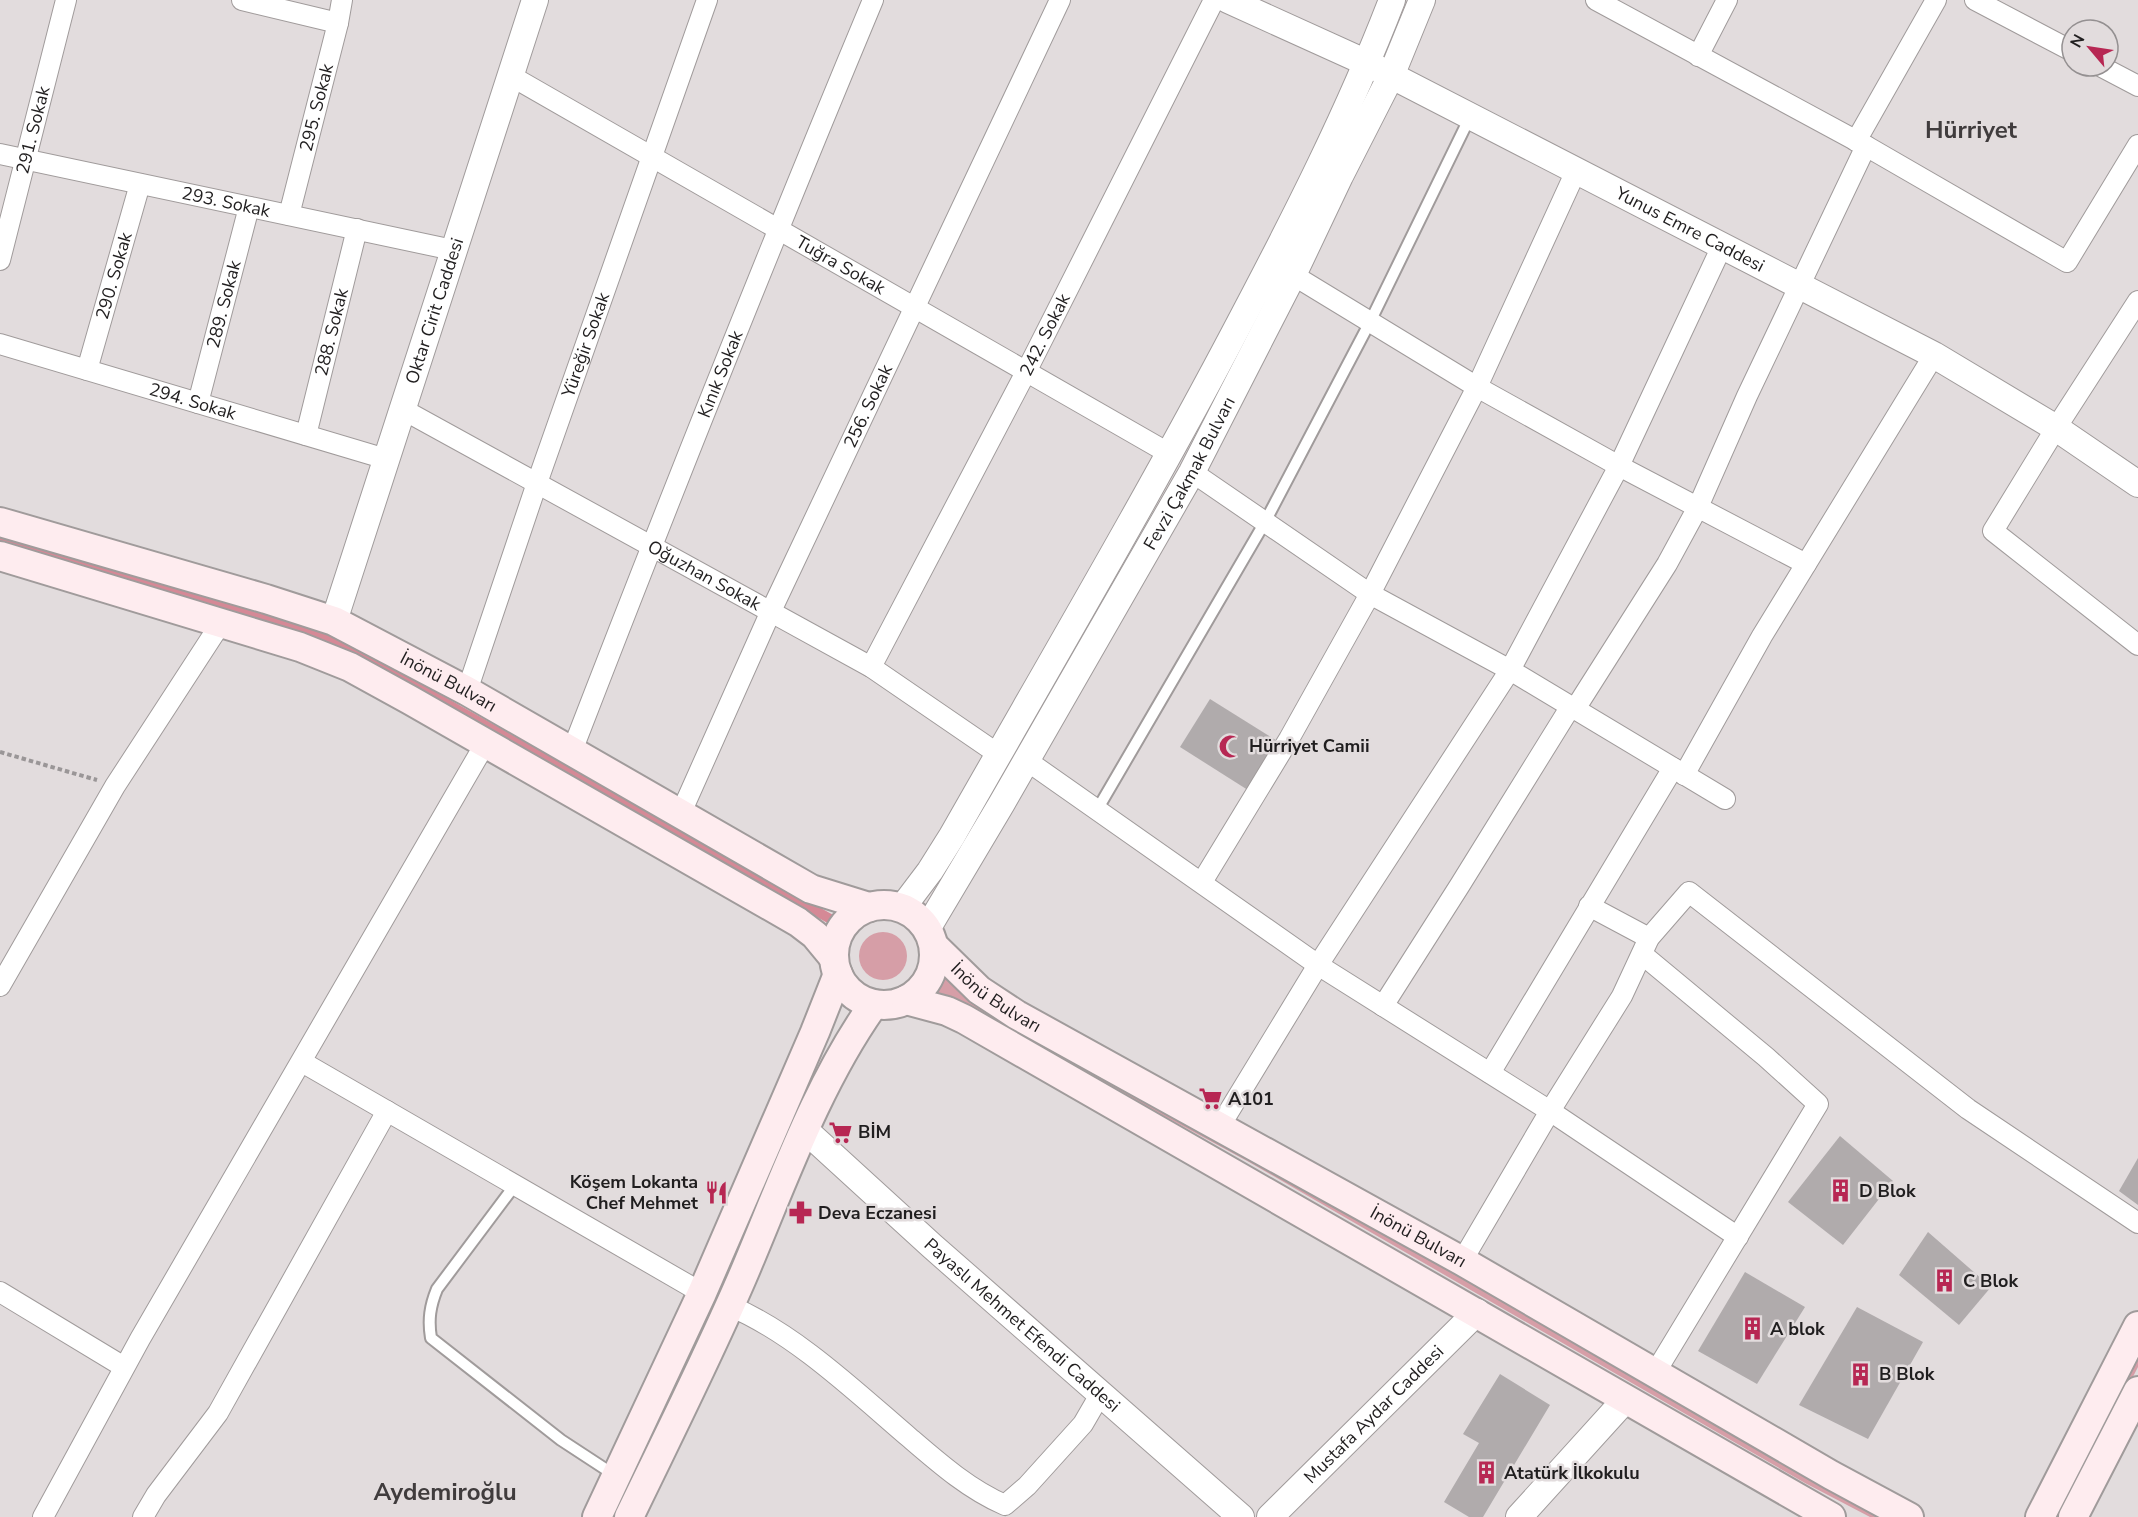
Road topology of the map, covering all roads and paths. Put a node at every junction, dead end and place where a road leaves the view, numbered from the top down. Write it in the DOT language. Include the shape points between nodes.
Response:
graph roads {
  1 [pos="66,0"];
  2 [pos="242,0"];
  3 [pos="342,0"];
  4 [pos="535,0"];
  5 [pos="707,0"];
  6 [pos="873,0"];
  7 [pos="1060,0"];
  8 [pos="1214,0"];
  9 [pos="1228,0"];
  10 [pos="1392,0"];
  11 [pos="1422,0"];
  12 [pos="1596,0"];
  13 [pos="1727,0"];
  14 [pos="1936,0"];
  15 [pos="1975,0"];
  16 [pos="338,23"];
  17 [pos="2060,45"];
  18 [pos="1698,56"];
  19 [pos="1367,63"];
  20 [pos="511,76"];
  21 [pos="1391,76"];
  22 [pos="2120,77"];
  23 [pos="2138,86"];
  24 [pos="1470,116"];
  25 [pos="1861,144"];
  26 [pos="2138,145"];
  27 [pos="0,154"];
  28 [pos="653,157"];
  29 [pos="26,159"];
  30 [pos="1576,171"];
  31 [pos="140,184"];
  32 [pos="249,207"];
  33 [pos="289,215"];
  34 [pos="357,229"];
  35 [pos="778,229"];
  36 [pos="1722,246"];
  37 [pos="453,250"];
  38 [pos="0,260"];
  39 [pos="1293,275"];
  40 [pos="1799,286"];
  41 [pos="2138,301"];
  42 [pos="914,307"];
  43 [pos="1370,322"];
  44 [pos="0,344"];
  45 [pos="1934,355"];
  46 [pos="87,370"];
  47 [pos="1027,370"];
  48 [pos="1477,387"];
  49 [pos="198,403"];
  50 [pos="402,409"];
  51 [pos="2056,428"];
  52 [pos="306,435"];
  53 [pos="1170,454"];
  54 [pos="386,459"];
  55 [pos="1619,466"];
  56 [pos="1192,472"];
  57 [pos="537,483"];
  58 [pos="2138,484"];
  59 [pos="1698,507"];
  60 [pos="0,522"];
  61 [pos="1265,522"];
  62 [pos="651,546"];
  63 [pos="0,556"];
  64 [pos="1806,564"];
  65 [pos="1370,594"];
  66 [pos="771,611"];
  67 [pos="334,621"];
  68 [pos="221,623"];
  69 [pos="2138,645"];
  70 [pos="871,667"];
  71 [pos="1510,670"];
  72 [pos="467,691"];
  73 [pos="1573,708"];
  74 [pos="485,744"];
  75 [pos="572,751"];
  76 [pos="0,752"];
  77 [pos="998,754"];
  78 [pos="1026,760"];
  79 [pos="1679,772"];
  80 [pos="116,786"];
  81 [pos="1725,799"];
  82 [pos="1097,810"];
  83 [pos="680,815"];
  84 [pos="1202,882"];
  85 [pos="1589,906"];
  86 [pos="869,907"];
  87 [pos="902,908"];
  88 [pos="931,938"];
  89 [pos="1646,947"];
  90 [pos="1318,965"];
  91 [pos="836,966"];
  92 [pos="0,986"];
  93 [pos="906,1000"];
  94 [pos="874,1004"];
  95 [pos="1383,1006"];
  96 [pos="302,1062"];
  97 [pos="1490,1073"];
  98 [pos="387,1111"];
  99 [pos="1550,1111"];
  100 [pos="1220,1126"];
  101 [pos="806,1131"];
  102 [pos="515,1185"];
  103 [pos="2138,1223"];
  104 [pos="1738,1238"];
  105 [pos="1462,1261"];
  106 [pos="0,1292"];
  107 [pos="702,1293"];
  108 [pos="730,1306"];
  109 [pos="1477,1312"];
  110 [pos="2138,1326"];
  111 [pos="124,1367"];
  112 [pos="1655,1373"];
  113 [pos="2138,1390"];
  114 [pos="1101,1393"];
  115 [pos="1624,1400"];
  116 [pos="616,1476"];
  117 [pos="1823,1515"];
  118 [pos="43,1517"];
  119 [pos="143,1517"];
  120 [pos="597,1517"];
  121 [pos="629,1517"];
  122 [pos="1241,1517"];
  123 [pos="1270,1517"];
  124 [pos="1519,1517"];
  125 [pos="1909,1517"];
  126 [pos="2040,1517"];
  127 [pos="2073,1517"];
  1 -- 29 [label="street, 291. Sokak"];
  2 -- 16 [label="street"];
  3 -- 16 [label="street, 295. Sokak"];
  4 -- 20 [label="street, Oktar Cirit Caddesi"];
  5 -- 28 [label="street, Yüreğir Sokak"];
  6 -- 35 [label="street, Kınık Sokak"];
  7 -- 42 [label="street, 256. Sokak"];
  8 -- 47 [label="street, 242. Sokak"];
  9 -- 19 [label="street, Yunus Emre Caddesi"];
  10 -- 19 [label="street, Fevzi Çakmak Bulvarı"];
  11 -- 21 [label="street, Fevzi Çakmak Bulvarı"];
  12 -- 18 [label="street"];
  13 -- 18 [label="street"];
  14 -- 25 [label="street"];
  15 -- 17 [label="street"];
  16 -- 33 [label="street, 295. Sokak"];
  18 -- 25 [label="street"];
  19 -- 21 [label="street, Yunus Emre Caddesi"];
  19 -- 53 [label="street, Fevzi Çakmak Bulvarı" via="1277,251"];
  20 -- 28 [label="street, Tuğra Sokak"];
  20 -- 37 [label="street, Oktar Cirit Caddesi"];
  21 -- 24 [label="street, Yunus Emre Caddesi"];
  21 -- 39 [label="street, Fevzi Çakmak Bulvarı"];
  22 -- 23 [label="street"];
  24 -- 30 [label="street, Yunus Emre Caddesi"];
  24 -- 43 [label="lane"];
  25 -- 26 [label="street" via="2067,262"];
  25 -- 40 [label="street"];
  27 -- 29 [label="street, 293. Sokak"];
  28 -- 35 [label="street, Tuğra Sokak"];
  28 -- 57 [label="street, Yüreğir Sokak"];
  29 -- 31 [label="street, 293. Sokak"];
  29 -- 38 [label="street, 291. Sokak"];
  30 -- 36 [label="street, Yunus Emre Caddesi"];
  30 -- 48 [label="street"];
  31 -- 32 [label="street, 293. Sokak"];
  31 -- 46 [label="street, 290. Sokak"];
  32 -- 33 [label="street, 293. Sokak"];
  32 -- 49 [label="street, 289. Sokak"];
  33 -- 34 [label="street, 293. Sokak"];
  34 -- 37 [label="street, 293. Sokak"];
  34 -- 52 [label="street, 288. Sokak"];
  35 -- 42 [label="street, Tuğra Sokak"];
  35 -- 62 [label="street, Kınık Sokak"];
  36 -- 40 [label="street, Yunus Emre Caddesi"];
  36 -- 55 [label="street"];
  37 -- 50 [label="street, Oktar Cirit Caddesi"];
  39 -- 43 [label="street"];
  39 -- 56 [label="street, Fevzi Çakmak Bulvarı"];
  40 -- 45 [label="street, Yunus Emre Caddesi"];
  40 -- 59 [label="street"];
  41 -- 51 [label="street"];
  42 -- 47 [label="street, Tuğra Sokak"];
  42 -- 66 [label="street, 256. Sokak"];
  43 -- 48 [label="street"];
  43 -- 61 [label="lane"];
  44 -- 46 [label="street, 294. Sokak"];
  45 -- 51 [label="street, Yunus Emre Caddesi"];
  45 -- 64 [label="street"];
  46 -- 49 [label="street, 294. Sokak"];
  47 -- 53 [label="street, Tuğra Sokak"];
  47 -- 70 [label="street, 242. Sokak"];
  48 -- 55 [label="street"];
  48 -- 65 [label="street"];
  49 -- 52 [label="street, 294. Sokak"];
  50 -- 54 [label="street, Oktar Cirit Caddesi"];
  50 -- 57 [label="street, Oğuzhan Sokak"];
  51 -- 58 [label="street, Yunus Emre Caddesi"];
  51 -- 69 [label="street" via="1993,531"];
  52 -- 54 [label="street, 294. Sokak"];
  53 -- 77 [label="street, Fevzi Çakmak Bulvarı"];
  54 -- 67 [label="street, Oktar Cirit Caddesi"];
  55 -- 59 [label="street"];
  55 -- 71 [label="street"];
  56 -- 61 [label="street"];
  56 -- 78 [label="street, Fevzi Çakmak Bulvarı"];
  57 -- 62 [label="street, Oğuzhan Sokak"];
  57 -- 72 [label="street, Yüreğir Sokak"];
  59 -- 64 [label="street"];
  59 -- 73 [label="street" via="1667,564"];
  60 -- 67 [label="main road, İnönü Bulvarı"];
  61 -- 65 [label="street"];
  61 -- 82 [label="lane"];
  62 -- 66 [label="street, Oğuzhan Sokak"];
  62 -- 75 [label="street, Kınık Sokak"];
  63 -- 68 [label="main road, İnönü Bulvarı"];
  64 -- 79 [label="street"];
  65 -- 71 [label="street"];
  65 -- 84 [label="street" via="1289,739"];
  66 -- 70 [label="street, Oğuzhan Sokak"];
  66 -- 83 [label="street, 256. Sokak"];
  67 -- 72 [label="main road, İnönü Bulvarı"];
  68 -- 74 [label="main road, İnönü Bulvarı" via="350,667"];
  68 -- 80 [label="street"];
  70 -- 77 [label="street, Oğuzhan Sokak"];
  71 -- 73 [label="street"];
  71 -- 90 [label="street"];
  72 -- 75 [label="main road, İnönü Bulvarı"];
  73 -- 79 [label="street"];
  73 -- 95 [label="street"];
  74 -- 91 [label="main road, İnönü Bulvarı" via="798,922 814,935"];
  74 -- 96 [label="street"];
  75 -- 83 [label="main road, İnönü Bulvarı"];
  76 -- 80 [label="path"];
  77 -- 87 [label="street, Fevzi Çakmak Bulvarı" via="938,859"];
  78 -- 82 [label="street"];
  78 -- 88 [label="street, Fevzi Çakmak Bulvarı"];
  79 -- 81 [label="street"];
  79 -- 85 [label="street"];
  80 -- 92 [label="street"];
  82 -- 84 [label="street"];
  83 -- 86 [label="main road, İnönü Bulvarı" via="811,889"];
  84 -- 90 [label="street"];
  85 -- 89 [label="street"];
  85 -- 97 [label="street"];
  86 -- 87 [label="main road"];
  86 -- 91 [label="main road" via="843,927 836,942"];
  87 -- 88 [label="main road" via="916,916"];
  88 -- 93 [label="main road" via="935,960 929,977"];
  88 -- 100 [label="main road, İnönü Bulvarı" via="979,990 1017,1015"];
  89 -- 99 [label="street" via="1622,996"];
  89 -- 103 [label="street" via="1689,892 1968,1109"];
  89 -- 104 [label="street" via="1818,1104"];
  90 -- 95 [label="street"];
  90 -- 100 [label="street"];
  91 -- 94 [label="main road" via="846,988"];
  91 -- 107 [label="main road" via="820,1021"];
  93 -- 94 [label="main road"];
  93 -- 109 [label="main road" via="964,1019"];
  94 -- 101 [label="main road" via="840,1056"];
  95 -- 97 [label="street"];
  96 -- 98 [label="street"];
  96 -- 111 [label="street"];
  97 -- 99 [label="street"];
  98 -- 102 [label="street"];
  98 -- 119 [label="street" via="218,1413"];
  99 -- 104 [label="street"];
  99 -- 105 [label="street"];
  100 -- 105 [label="main road, İnönü Bulvarı"];
  101 -- 108 [label="main road"];
  101 -- 114 [label="street, Payaslı Mehmet Efendi Caddesi"];
  102 -- 107 [label="street"];
  102 -- 116 [label="lane" via="437,1289 429,1315 431,1338 561,1440"];
  104 -- 112 [label="street"];
  105 -- 112 [label="main road, İnönü Bulvarı"];
  106 -- 111 [label="street"];
  107 -- 116 [label="main road"];
  108 -- 114 [label="street" via="752,1315 821,1362 943,1466 1005,1505 1083,1424"];
  108 -- 121 [label="main road"];
  109 -- 115 [label="main road"];
  109 -- 123 [label="street, Mustafa Aydar Caddesi"];
  110 -- 126 [label="main road"];
  111 -- 118 [label="street"];
  112 -- 125 [label="main road, İnönü Bulvarı"];
  113 -- 127 [label="main road"];
  114 -- 122 [label="street, Payaslı Mehmet Efendi Caddesi"];
  115 -- 117 [label="main road"];
  115 -- 124 [label="street"];
  116 -- 120 [label="main road"];
}
